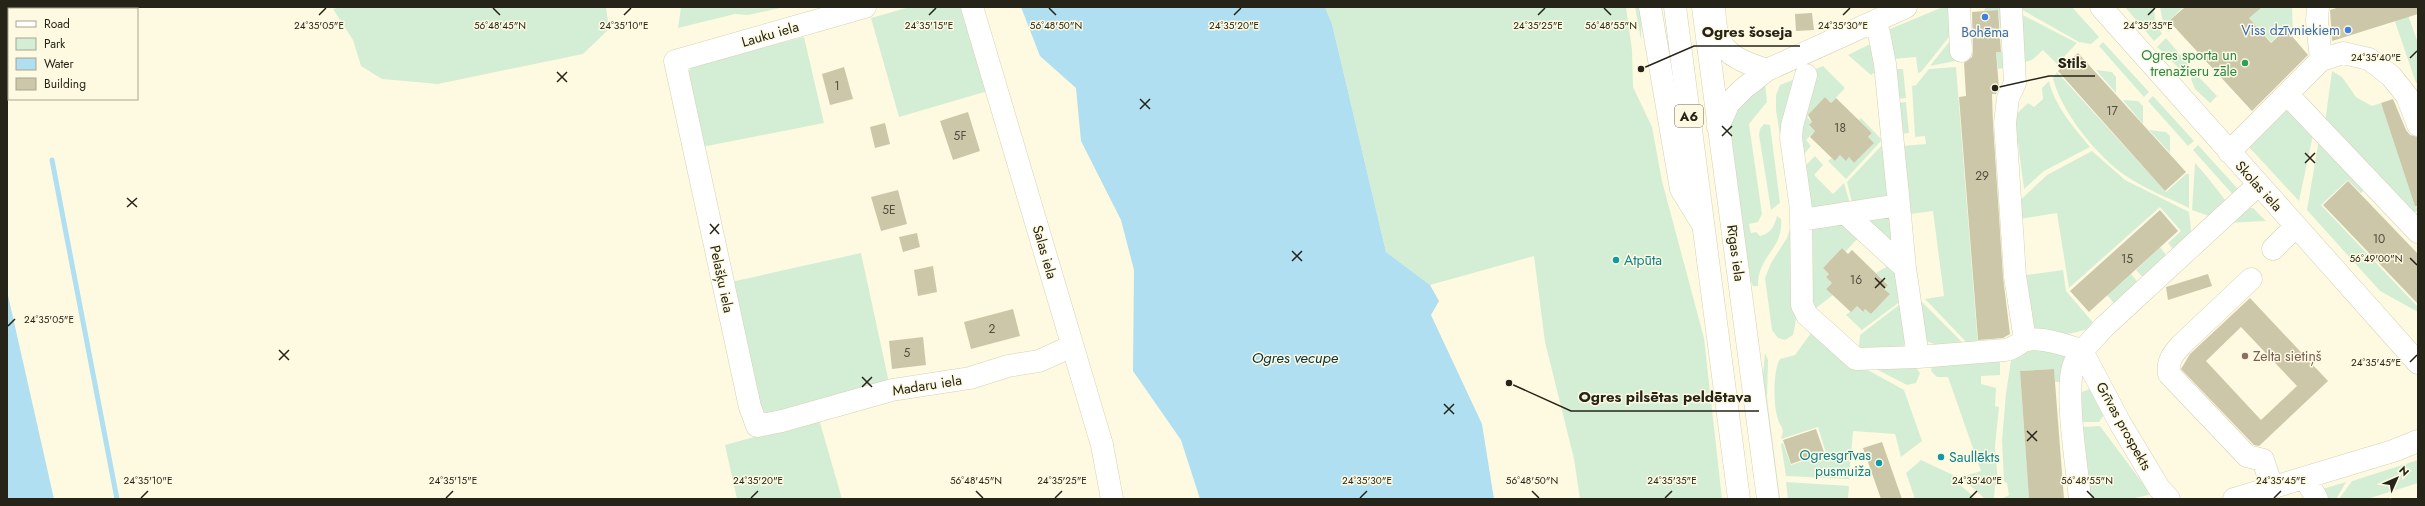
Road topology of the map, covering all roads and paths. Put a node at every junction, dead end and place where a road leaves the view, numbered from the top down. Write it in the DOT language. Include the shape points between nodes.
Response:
graph roads {
  1 [pos="865,7"];
  2 [pos="972,7"];
  3 [pos="1650,7"];
  4 [pos="1675,7"];
  5 [pos="1703,7"];
  6 [pos="1714,7"];
  7 [pos="1959,7"];
  8 [pos="2011,7"];
  9 [pos="2101,7"];
  10 [pos="2318,7"];
  11 [pos="1904,8"];
  12 [pos="1873,22"];
  13 [pos="1961,51"];
  14 [pos="2321,60"];
  15 [pos="675,61"];
  16 [pos="1767,70"];
  17 [pos="1806,75"];
  18 [pos="2287,94"];
  19 [pos="2418,125"];
  20 [pos="1718,127"];
  21 [pos="2229,152"];
  22 [pos="2258,186"];
  23 [pos="1900,205"];
  24 [pos="1845,212"];
  25 [pos="1801,220"];
  26 [pos="1703,225"];
  27 [pos="2295,227"];
  28 [pos="2418,232"];
  29 [pos="2273,249"];
  30 [pos="1905,268"];
  31 [pos="2251,279"];
  32 [pos="2025,340"];
  33 [pos="1072,346"];
  34 [pos="2082,351"];
  35 [pos="1918,357"];
  36 [pos="2418,363"];
  37 [pos="757,426"];
  38 [pos="2416,438"];
  39 [pos="2305,478"];
  40 [pos="2267,492"];
  41 [pos="1112,499"];
  42 [pos="1739,499"];
  43 [pos="1768,499"];
  44 [pos="2080,499"];
  45 [pos="2169,499"];
  46 [pos="2234,499"];
  47 [pos="2317,499"];
  1 -- 15 [label="main road, Lauku iela"];
  2 -- 33 [label="main road, Salas iela"];
  3 -- 26 [label="main road" via="1681,189"];
  4 -- 26 [label="main road, Rīgas iela / A6"];
  5 -- 20 [label="main road, Rīgas iela / A6"];
  6 -- 16 [label="main road" via="1718,37 1730,53 1744,62"];
  7 -- 13 [label="main road"];
  8 -- 32 [label="main road" via="2015,83 2008,98 2004,123 2018,246 2020,316"];
  9 -- 21 [label="main road, Skolas iela"];
  10 -- 14 [label="main road"];
  11 -- 12 [label="main road"];
  12 -- 16 [label="main road"];
  12 -- 23 [label="main road" via="1879,33 1885,64"];
  14 -- 18 [label="main road"];
  14 -- 19 [label="main road" via="2343,53 2369,59 2391,76 2407,96"];
  15 -- 37 [label="main road, Pelašķu iela" via="750,407"];
  16 -- 20 [label="main road" via="1729,103"];
  17 -- 25 [label="main road" via="1791,138"];
  18 -- 21 [label="main road"];
  18 -- 28 [label="main road"];
  20 -- 43 [label="main road, Rīgas iela / A6"];
  21 -- 22 [label="main road, Skolas iela"];
  22 -- 27 [label="main road, Skolas iela"];
  22 -- 34 [label="main road" via="2110,322"];
  23 -- 24 [label="main road"];
  23 -- 30 [label="main road"];
  24 -- 25 [label="main road"];
  24 -- 30 [label="main road"];
  25 -- 35 [label="main road" via="1804,324 1856,359"];
  26 -- 42 [label="main road, Rīgas iela / A6"];
  27 -- 29 [label="main road"];
  27 -- 36 [label="main road, Skolas iela"];
  30 -- 35 [label="main road"];
  31 -- 40 [label="main road" via="2181,345 2171,357 2168,368 2169,374 2247,456 2263,460"];
  32 -- 34 [label="main road" via="2060,342"];
  32 -- 35 [label="main road" via="2013,349"];
  33 -- 37 [label="main road, Madaru iela" via="1039,361 1008,366 970,378 892,390"];
  33 -- 41 [label="main road, Salas iela" via="1102,445"];
  34 -- 44 [label="main road" via="2071,379 2072,424"];
  34 -- 45 [label="main road, Grīvas prospekts" via="2120,423 2159,488"];
  38 -- 39 [label="main road" via="2393,451"];
  39 -- 40 [label="main road"];
  39 -- 47 [label="main road"];
  40 -- 46 [label="main road"];
}
